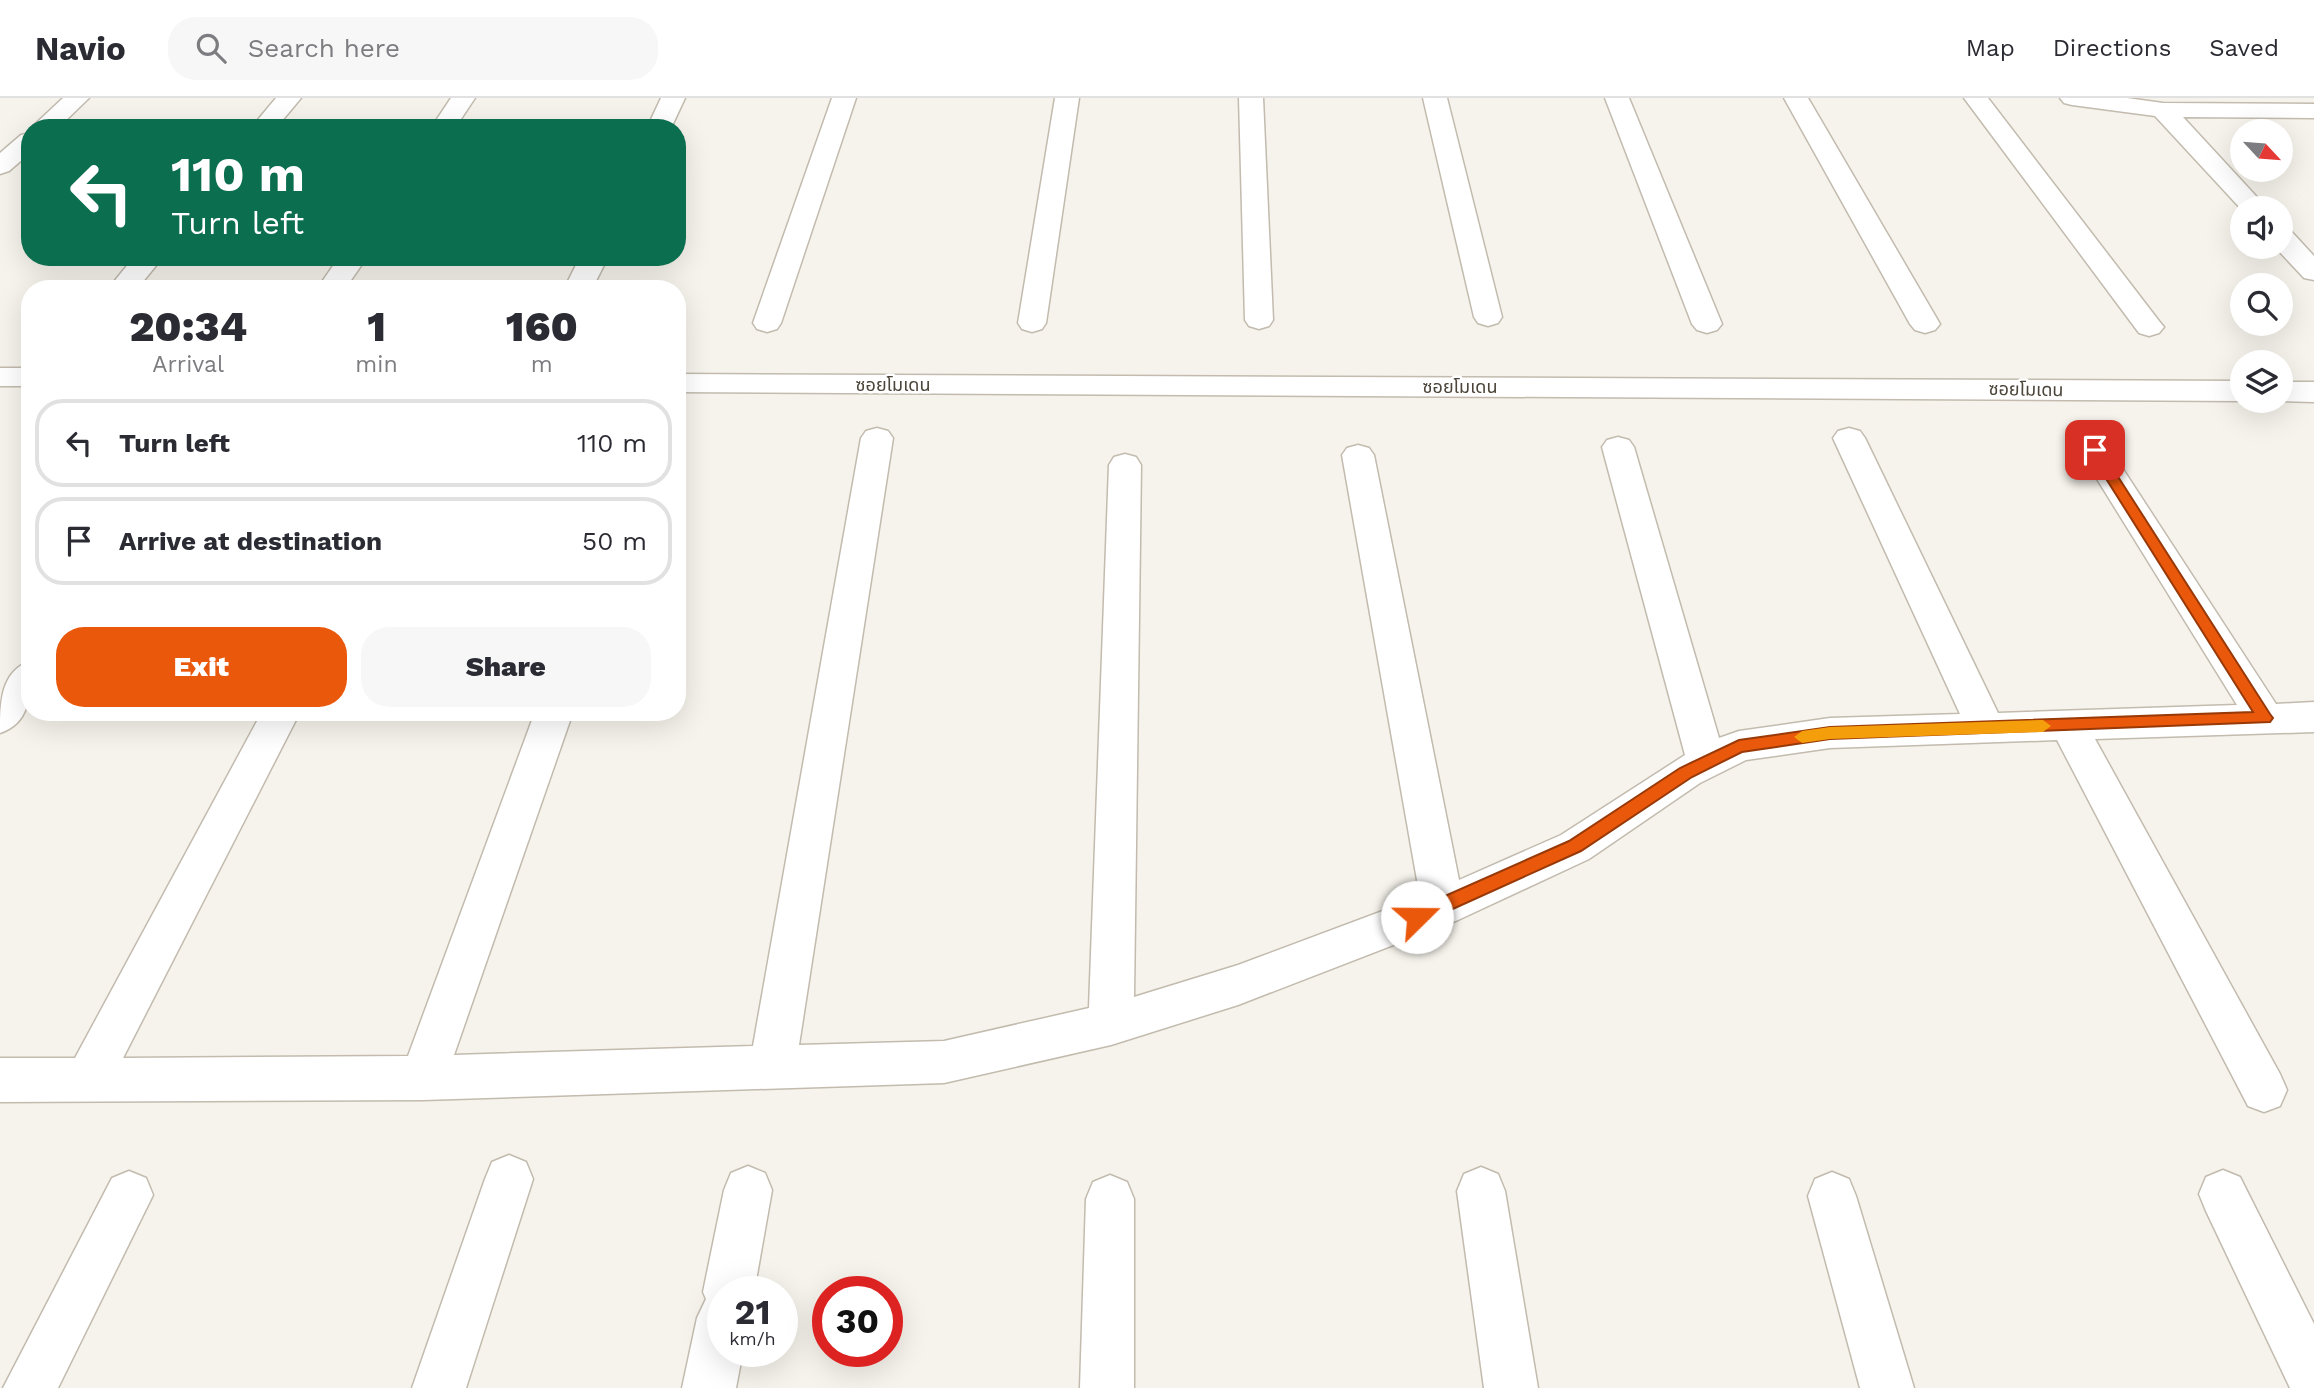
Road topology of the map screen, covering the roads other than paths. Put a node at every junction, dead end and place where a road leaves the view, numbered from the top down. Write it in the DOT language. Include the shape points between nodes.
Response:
graph roads {
  1 [pos="77,98"];
  2 [pos="289,98"];
  3 [pos="463,98"];
  4 [pos="673,98"];
  5 [pos="844,98"];
  6 [pos="1067,98"];
  7 [pos="1251,98"];
  8 [pos="1436,98"];
  9 [pos="1617,98"];
  10 [pos="1796,98"];
  11 [pos="1976,98"];
  12 [pos="2072,98"];
  13 [pos="2163,110"];
  14 [pos="2314,111"];
  15 [pos="53,119"];
  16 [pos="271,119"];
  17 [pos="449,119"];
  18 [pos="663,119"];
  19 [pos="21,148"];
  20 [pos="0,166"];
  21 [pos="2243,196"];
  22 [pos="2293,250"];
  23 [pos="141,266"];
  24 [pos="2314,272"];
  25 [pos="130,280"];
  26 [pos="1488,317"];
  27 [pos="1259,320"];
  28 [pos="767,323"];
  29 [pos="1032,323"];
  30 [pos="1707,324"];
  31 [pos="1925,324"];
  32 [pos="2149,327"];
  33 [pos="0,377"];
  34 [pos="21,377"];
  35 [pos="686,383"];
  36 [pos="2230,391"];
  37 [pos="2293,392"];
  38 [pos="2314,392"];
  39 [pos="1849,438"];
  40 [pos="877,439"];
  41 [pos="1618,447"];
  42 [pos="2095,450"];
  43 [pos="1358,455"];
  44 [pos="1125,465"];
  45 [pos="21,688"];
  46 [pos="2314,717"];
  47 [pos="0,718"];
  48 [pos="2265,718"];
  49 [pos="276,721"];
  50 [pos="551,721"];
  51 [pos="2068,725"];
  52 [pos="1986,728"];
  53 [pos="1706,762"];
  54 [pos="1443,907"];
  55 [pos="1111,1024"];
  56 [pos="772,1069"];
  57 [pos="423,1078"];
  58 [pos="88,1079"];
  59 [pos="0,1080"];
  60 [pos="2264,1090"];
  61 [pos="509,1179"];
  62 [pos="748,1190"];
  63 [pos="1481,1191"];
  64 [pos="2223,1194"];
  65 [pos="129,1195"];
  66 [pos="1832,1196"];
  67 [pos="1110,1199"];
  68 [pos="731,1276"];
  69 [pos="713,1367"];
  70 [pos="2314,1381"];
  71 [pos="30,1388"];
  72 [pos="439,1388"];
  73 [pos="709,1388"];
  74 [pos="1107,1388"];
  75 [pos="1511,1388"];
  76 [pos="1886,1388"];
  1 -- 15 [label="street"];
  2 -- 16 [label="street"];
  3 -- 17 [label="street"];
  4 -- 18 [label="street"];
  5 -- 28 [label="street"];
  6 -- 29 [label="street"];
  7 -- 27 [label="street"];
  8 -- 26 [label="street"];
  9 -- 30 [label="street"];
  10 -- 31 [label="street"];
  11 -- 32 [label="street"];
  12 -- 13 [label="street"];
  13 -- 14 [label="street"];
  13 -- 21 [label="street"];
  19 -- 20 [label="street"];
  22 -- 24 [label="street"];
  23 -- 25 [label="street"];
  33 -- 34 [label="street"];
  35 -- 36 [label="street, ซอยโมเดน"];
  37 -- 38 [label="street"];
  39 -- 52 [label="street"];
  40 -- 56 [label="street"];
  41 -- 53 [label="street"];
  42 -- 48 [label="street"];
  43 -- 54 [label="street"];
  44 -- 55 [label="street"];
  45 -- 47 [label="street"];
  46 -- 48 [label="street"];
  48 -- 51 [label="street"];
  49 -- 58 [label="street"];
  50 -- 57 [label="street"];
  51 -- 52 [label="street"];
  51 -- 60 [label="street"];
  52 -- 53 [label="street" via="1830,733 1739,746"];
  53 -- 54 [label="street" via="1575,846"];
  54 -- 55 [label="street" via="1238,985"];
  55 -- 56 [label="street" via="944,1062"];
  56 -- 57 [label="street"];
  57 -- 58 [label="street"];
  58 -- 59 [label="street"];
  61 -- 72 [label="street"];
  62 -- 68 [label="street"];
  63 -- 75 [label="street"];
  64 -- 70 [label="street"];
  65 -- 71 [label="street"];
  66 -- 76 [label="street"];
  67 -- 74 [label="street"];
  69 -- 73 [label="street"];
}
